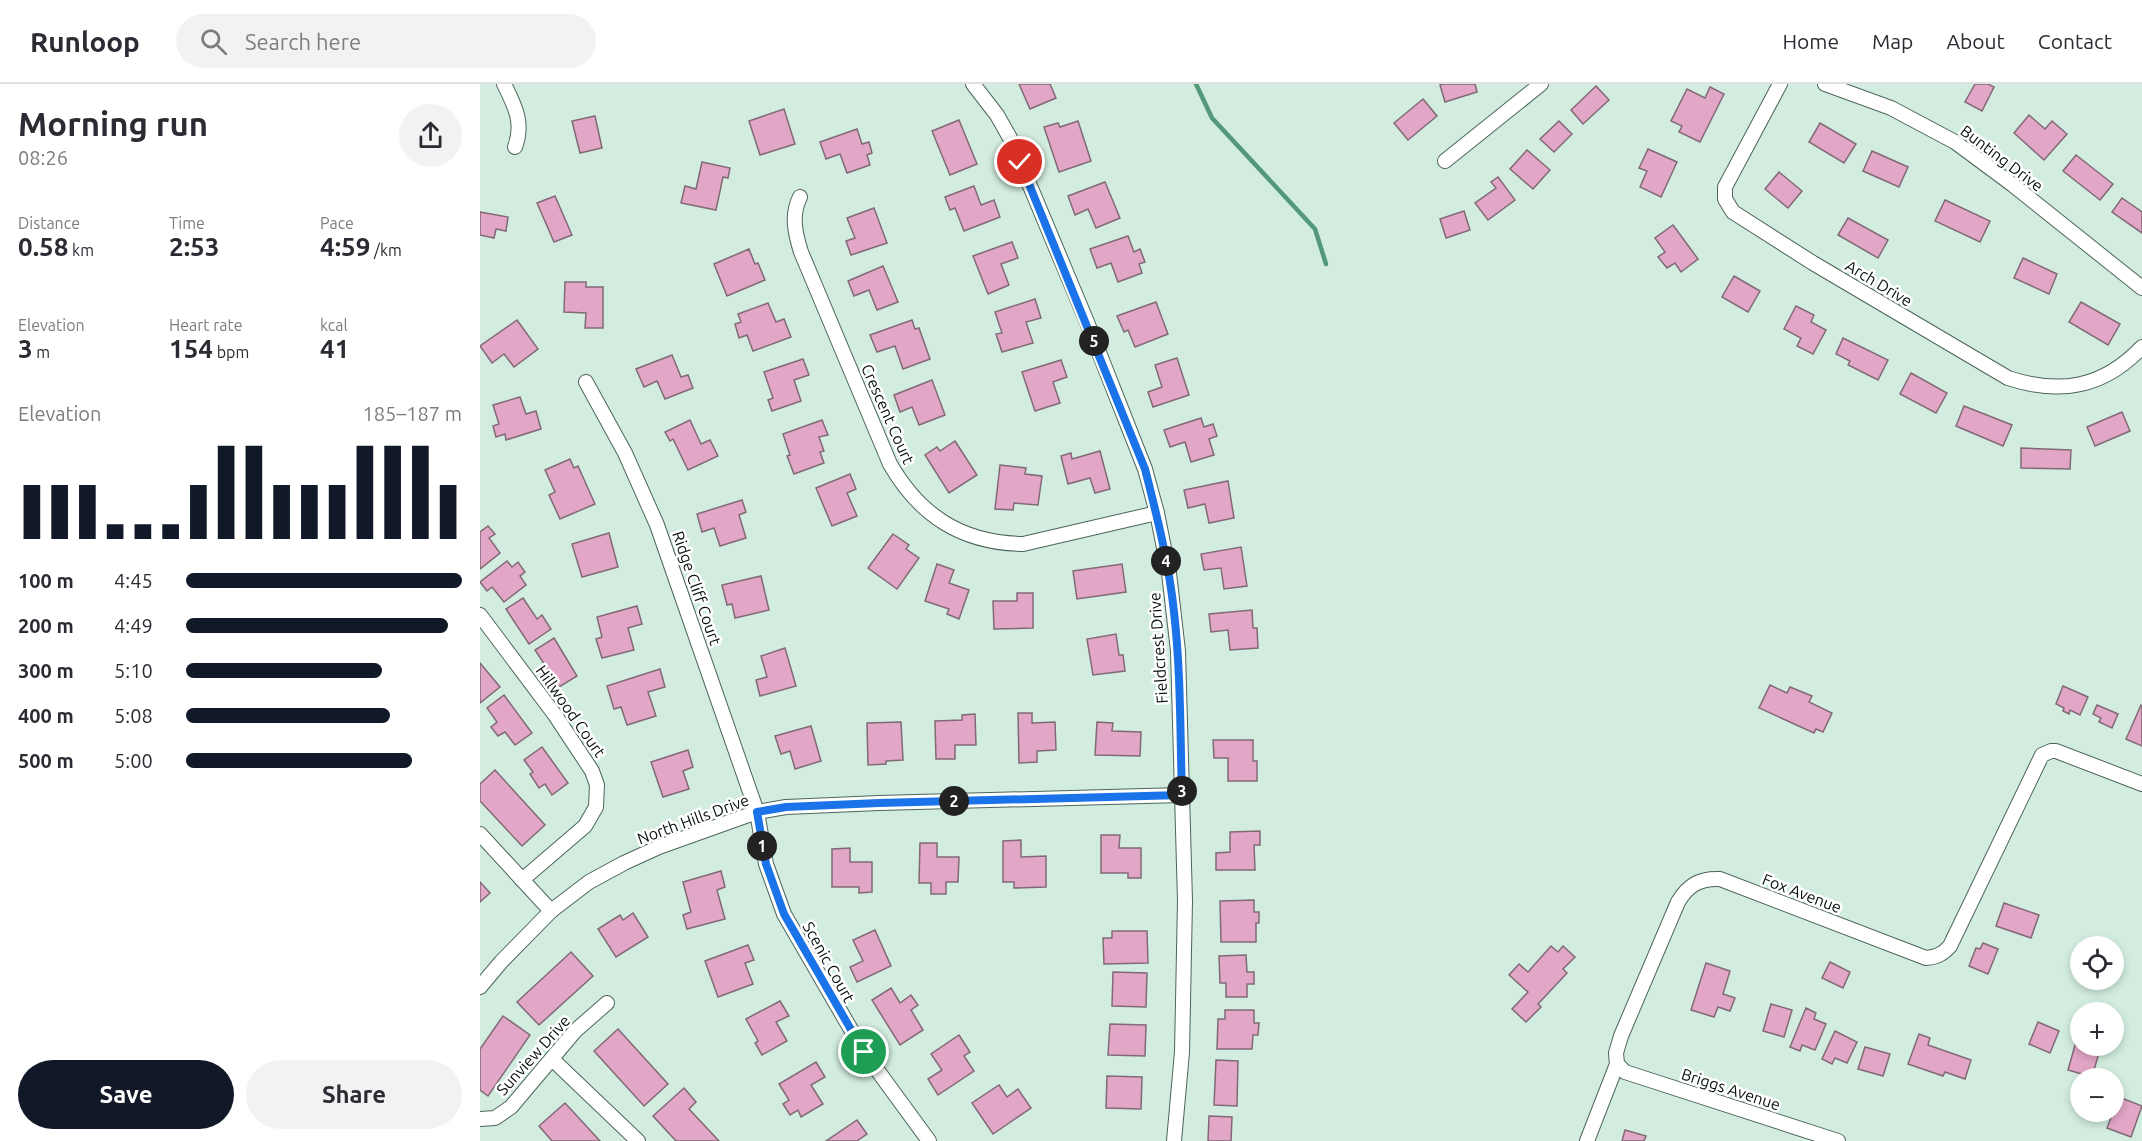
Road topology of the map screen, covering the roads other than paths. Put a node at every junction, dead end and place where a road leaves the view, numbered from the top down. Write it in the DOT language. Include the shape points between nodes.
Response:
graph roads {
  1 [pos="504,84"];
  2 [pos="973,84"];
  3 [pos="1541,84"];
  4 [pos="1780,84"];
  5 [pos="1824,84"];
  6 [pos="515,147"];
  7 [pos="1445,161"];
  8 [pos="800,196"];
  9 [pos="2142,288"];
  10 [pos="2142,347"];
  11 [pos="586,382"];
  12 [pos="1157,513"];
  13 [pos="480,615"];
  14 [pos="2142,784"];
  15 [pos="1182,795"];
  16 [pos="757,812"];
  17 [pos="480,834"];
  18 [pos="522,880"];
  19 [pos="551,911"];
  20 [pos="480,987"];
  21 [pos="607,1003"];
  22 [pos="552,1059"];
  23 [pos="1617,1064"];
  24 [pos="480,1119"];
  25 [pos="638,1141"];
  26 [pos="929,1141"];
  27 [pos="1174,1141"];
  28 [pos="1587,1141"];
  29 [pos="1838,1141"];
  1 -- 6 [label="street" via="519,119"];
  2 -- 12 [label="street, Fieldcrest Drive" via="997,115 1020,162 1145,469"];
  3 -- 7 [label="street"];
  4 -- 10 [label="street, Arch Drive" via="1725,187 1725,199 1733,212 2008,378 2046,387 2078,385 2121,366"];
  5 -- 9 [label="street, Bunting Drive" via="1890,108 1955,142"];
  8 -- 12 [label="street, Crescent Court" via="794,213 801,252 890,464 924,509 964,534 1008,544 1023,544"];
  11 -- 16 [label="street, Ridge Cliff Court" via="625,453 657,525"];
  12 -- 15 [label="street, Fieldcrest Drive" via="1178,651"];
  13 -- 18 [label="street, Hillwood Court" via="555,715 597,785 596,807 585,826"];
  14 -- 23 [label="street, Fox Avenue" via="2051,751 2042,755 1950,945 1940,956 1926,958 1720,879 1691,885 1678,902 1621,1036"];
  15 -- 16 [label="street, North Hills Drive" via="879,803"];
  15 -- 27 [label="street, Fieldcrest Drive" via="1182,1052"];
  16 -- 19 [label="street, North Hills Drive" via="624,862"];
  16 -- 26 [label="street, Scenic Court" via="766,864 784,914 864,1052"];
  17 -- 18 [label="street"];
  18 -- 19 [label="street"];
  19 -- 20 [label="street, North Hills Drive"];
  21 -- 22 [label="street, Sunview Drive" via="575,1031"];
  22 -- 24 [label="street, Sunview Drive" via="511,1107 495,1118"];
  22 -- 25 [label="street"];
  23 -- 28 [label="street, Fox Avenue"];
  23 -- 29 [label="street, Briggs Avenue" via="1625,1072"];
}
